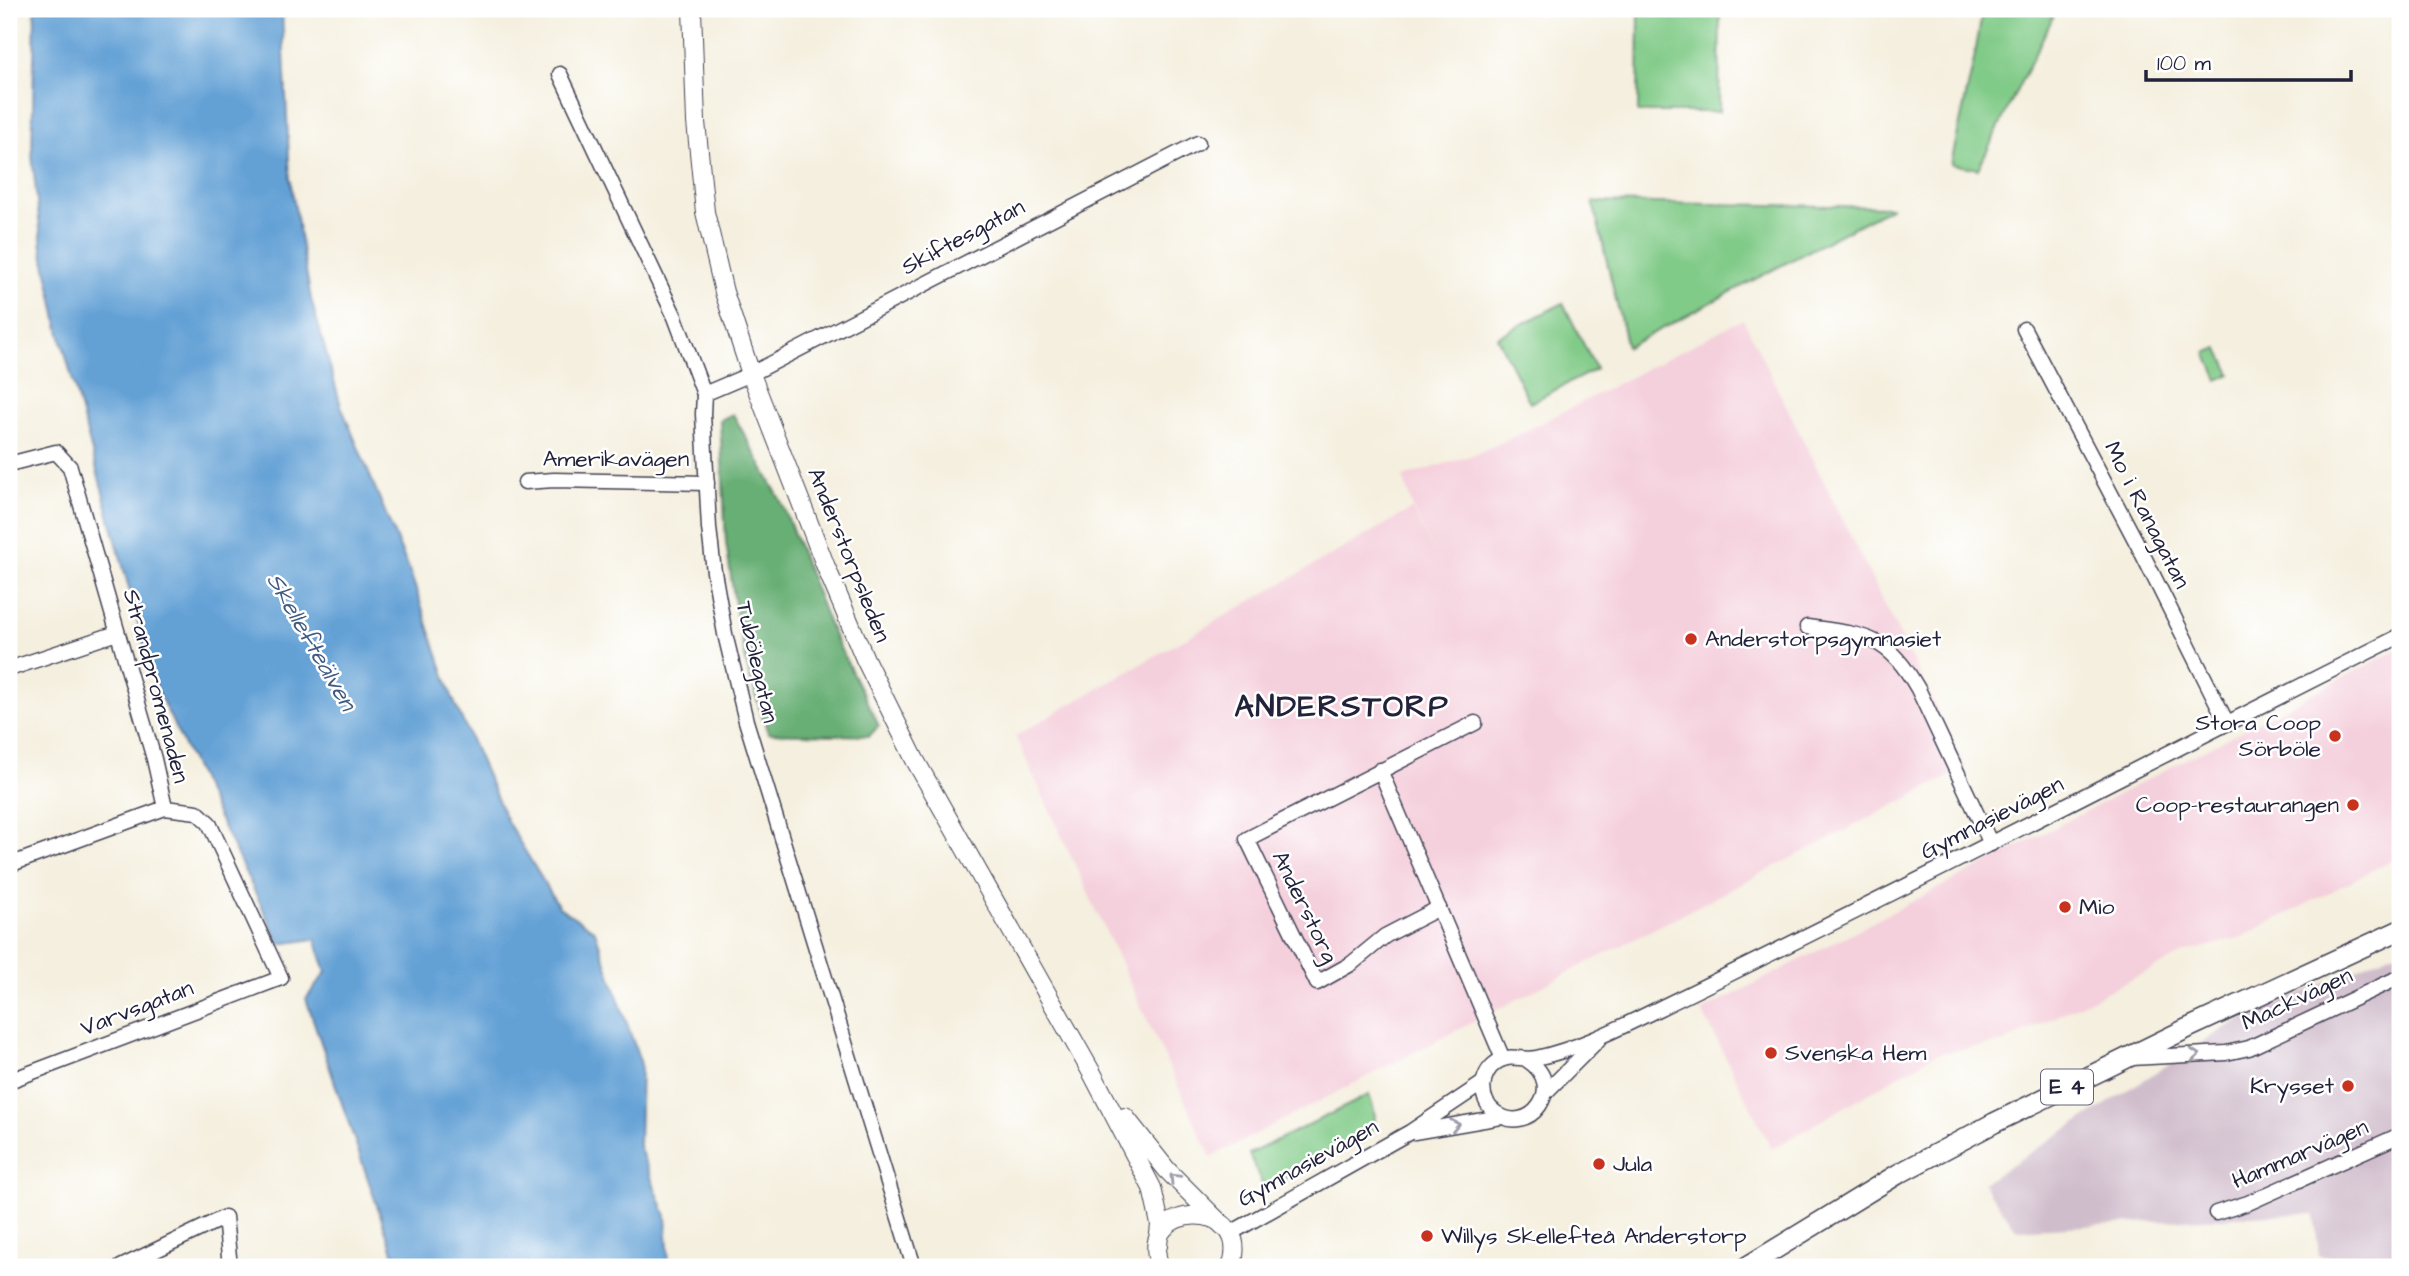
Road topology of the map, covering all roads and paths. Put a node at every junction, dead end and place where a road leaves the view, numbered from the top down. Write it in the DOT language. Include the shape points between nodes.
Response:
graph roads {
  1 [pos="692,9"];
  2 [pos="560,74"];
  3 [pos="1198,143"];
  4 [pos="2024,329"];
  5 [pos="751,374"];
  6 [pos="704,394"];
  7 [pos="9,464"];
  8 [pos="525,482"];
  9 [pos="707,483"];
  10 [pos="1807,627"];
  11 [pos="117,633"];
  12 [pos="2400,636"];
  13 [pos="9,669"];
  14 [pos="1475,723"];
  15 [pos="2227,723"];
  16 [pos="1380,770"];
  17 [pos="165,808"];
  18 [pos="1991,844"];
  19 [pos="9,865"];
  20 [pos="1438,908"];
  21 [pos="2400,930"];
  22 [pos="2400,977"];
  23 [pos="281,978"];
  24 [pos="1601,1037"];
  25 [pos="1503,1059"];
  26 [pos="1527,1059"];
  27 [pos="2126,1059"];
  28 [pos="1094,1075"];
  29 [pos="9,1081"];
  30 [pos="1483,1083"];
  31 [pos="1545,1093"];
  32 [pos="1501,1116"];
  33 [pos="1410,1132"];
  34 [pos="2400,1135"];
  35 [pos="2216,1213"];
  36 [pos="1226,1230"];
  37 [pos="1158,1246"];
  38 [pos="121,1267"];
  39 [pos="229,1267"];
  40 [pos="914,1267"];
  41 [pos="1158,1267"];
  42 [pos="1231,1267"];
  43 [pos="1746,1267"];
  1 -- 5 [label="main road, Anderstorpsleden" via="705,212 723,292"];
  2 -- 6 [label="street, Tubölegatan" via="675,317"];
  3 -- 5 [label="street, Skiftesgatan"];
  4 -- 15 [label="street, Mo i Ranagatan"];
  5 -- 6 [label="street, Skiftesgatan"];
  5 -- 28 [label="main road, Anderstorpsleden" via="865,659 915,760"];
  6 -- 9 [label="street, Tubölegatan"];
  7 -- 11 [label="street, Strandpromenaden" via="56,452 70,467"];
  8 -- 9 [label="street, Amerikavägen"];
  9 -- 40 [label="street, Tubölegatan" via="714,572 746,721"];
  10 -- 18 [label="street" via="1871,639 1890,650 1904,666"];
  11 -- 13 [label="street"];
  11 -- 17 [label="street, Strandpromenaden"];
  12 -- 15 [label="street, Gymnasievägen"];
  14 -- 16 [label="street, Anderstorg"];
  15 -- 18 [label="street, Gymnasievägen"];
  16 -- 20 [label="street"];
  16 -- 20 [label="street, Anderstorg" via="1247,839 1317,983 1351,964 1385,936"];
  17 -- 19 [label="street"];
  17 -- 23 [label="street, Strandpromenaden" via="197,812 209,823"];
  18 -- 24 [label="street, Gymnasievägen"];
  20 -- 25 [label="street"];
  21 -- 27 [label="highway, E 4"];
  27 -- 22 [label="street, Mackvägen, one-way" via="2249,1048"];
  23 -- 29 [label="street, Varvsgatan"];
  24 -- 26 [label="street, Gymnasievägen"];
  24 -- 31 [label="street, Gymnasievägen"];
  25 -- 26 [label="street"];
  25 -- 30 [label="street" via="1490,1068"];
  26 -- 31 [label="street" via="1544,1077"];
  27 -- 43 [label="highway, E 4" via="1898,1174"];
  36 -- 28 [label="main road, Anderstorpsleden, one-way" via="1167,1170"];
  28 -- 37 [label="main road, Anderstorpsleden" via="1152,1188 1160,1224"];
  30 -- 32 [label="street" via="1488,1106"];
  30 -- 33 [label="street, Gymnasievägen"];
  31 -- 32 [label="street" via="1538,1108 1525,1118"];
  33 -- 32 [label="street, Gymnasievägen, one-way"];
  33 -- 36 [label="street, Gymnasievägen"];
  34 -- 35 [label="street, Hammarvägen"];
  36 -- 37 [label="main road" via="1208,1216 1185,1215 1165,1228"];
  36 -- 42 [label="main road" via="1234,1252"];
  37 -- 41 [label="main road, Anderstorpsleden"];
  38 -- 39 [label="street" via="225,1217"];
}
